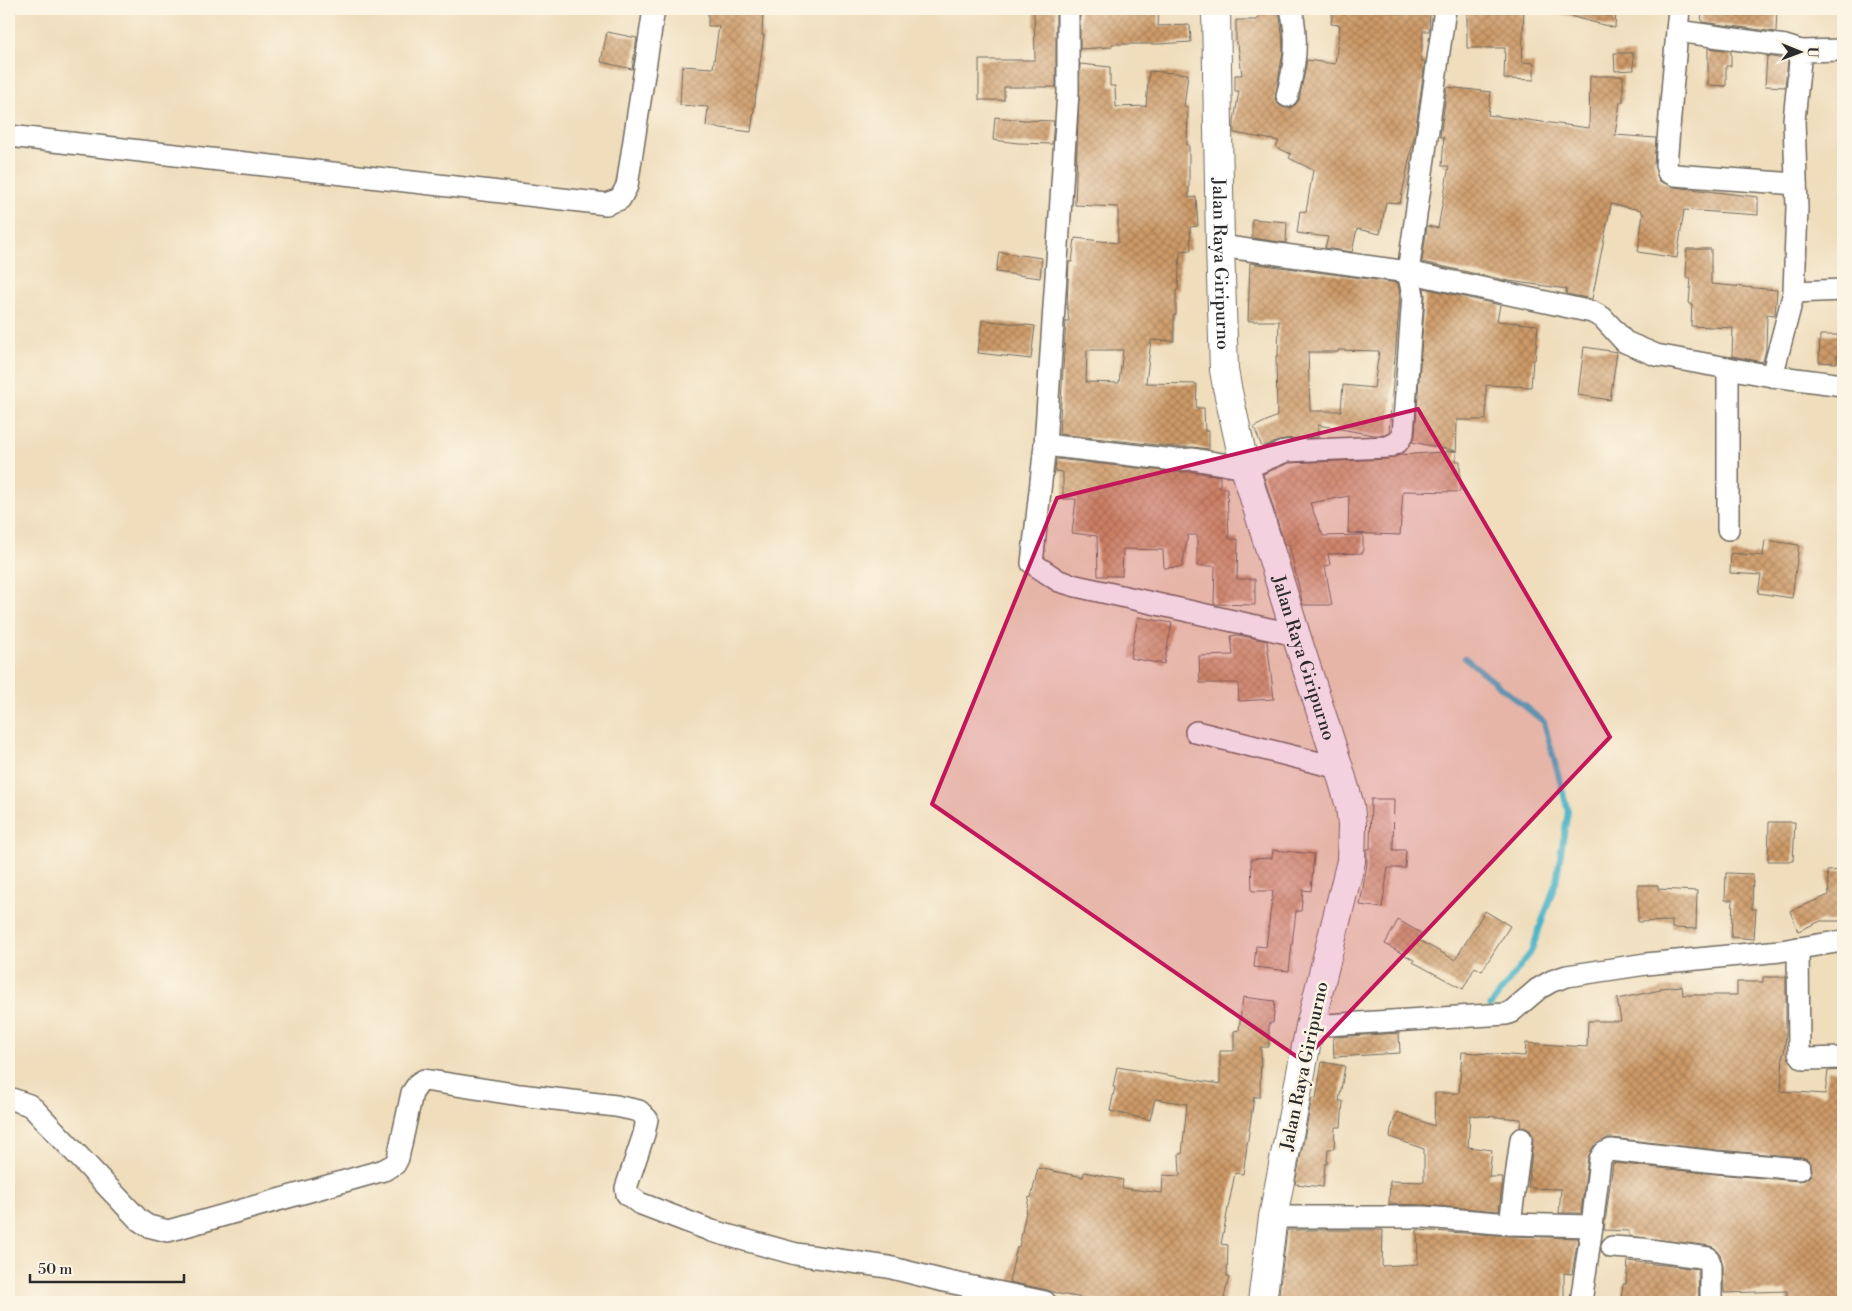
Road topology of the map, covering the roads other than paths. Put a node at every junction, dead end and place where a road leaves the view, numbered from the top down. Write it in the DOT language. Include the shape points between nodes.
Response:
graph roads {
  1 [pos="654,9"];
  2 [pos="1068,9"];
  3 [pos="1216,9"];
  4 [pos="1291,9"];
  5 [pos="1445,9"];
  6 [pos="1679,9"];
  7 [pos="1677,32"];
  8 [pos="1843,50"];
  9 [pos="1801,51"];
  10 [pos="1287,96"];
  11 [pos="9,136"];
  12 [pos="1796,184"];
  13 [pos="1220,246"];
  14 [pos="1408,272"];
  15 [pos="1843,290"];
  16 [pos="1794,292"];
  17 [pos="1728,368"];
  18 [pos="1772,376"];
  19 [pos="1843,385"];
  20 [pos="1046,445"];
  21 [pos="1245,468"];
  22 [pos="1728,529"];
  23 [pos="1296,635"];
  24 [pos="1196,732"];
  25 [pos="1339,768"];
  26 [pos="1843,941"];
  27 [pos="1798,948"];
  28 [pos="1310,1026"];
  29 [pos="1843,1058"];
  30 [pos="9,1098"];
  31 [pos="1521,1139"];
  32 [pos="1800,1169"];
  33 [pos="1273,1217"];
  34 [pos="1510,1224"];
  35 [pos="1592,1226"];
  36 [pos="1612,1247"];
  37 [pos="1045,1302"];
  38 [pos="1262,1302"];
  39 [pos="1581,1302"];
  40 [pos="1711,1302"];
  1 -- 11 [label="street" via="627,186 620,199 606,204"];
  2 -- 20 [label="street" via="1068,92"];
  3 -- 13 [label="main road, Jalan Raya Giripurno"];
  4 -- 10 [label="street" via="1296,35"];
  5 -- 14 [label="street"];
  6 -- 7 [label="street"];
  7 -- 9 [label="street" via="1785,46"];
  7 -- 12 [label="street" via="1668,172"];
  8 -- 9 [label="street"];
  9 -- 12 [label="street" via="1794,120"];
  12 -- 16 [label="street"];
  13 -- 14 [label="street"];
  13 -- 21 [label="main road, Jalan Raya Giripurno" via="1224,370"];
  14 -- 17 [label="street" via="1592,312 1603,318 1625,342 1656,355"];
  14 -- 21 [label="street" via="1413,295 1401,439 1388,447 1292,450"];
  15 -- 16 [label="street"];
  16 -- 18 [label="street"];
  17 -- 18 [label="street"];
  17 -- 22 [label="street"];
  18 -- 19 [label="street"];
  20 -- 21 [label="street"];
  20 -- 23 [label="street" via="1032,564 1050,576 1076,586"];
  21 -- 23 [label="main road, Jalan Raya Giripurno"];
  23 -- 25 [label="main road, Jalan Raya Giripurno"];
  24 -- 25 [label="street"];
  25 -- 28 [label="main road, Jalan Raya Giripurno" via="1350,806 1351,861"];
  26 -- 27 [label="street"];
  27 -- 28 [label="street" via="1567,976 1538,989 1506,1014"];
  27 -- 29 [label="street" via="1799,1053 1806,1059"];
  28 -- 33 [label="main road, Jalan Raya Giripurno"];
  30 -- 37 [label="street" via="34,1109 138,1220 168,1231 384,1170 395,1164 412,1093 424,1080 616,1106 639,1111 647,1119 626,1188 627,1194 639,1203 712,1231 796,1254 888,1267"];
  31 -- 34 [label="street"];
  32 -- 35 [label="street" via="1607,1151 1600,1159"];
  33 -- 34 [label="street" via="1424,1217"];
  33 -- 38 [label="main road, Jalan Raya Giripurno"];
  34 -- 35 [label="street"];
  35 -- 39 [label="street"];
  36 -- 40 [label="street" via="1708,1258 1711,1262"];
}
